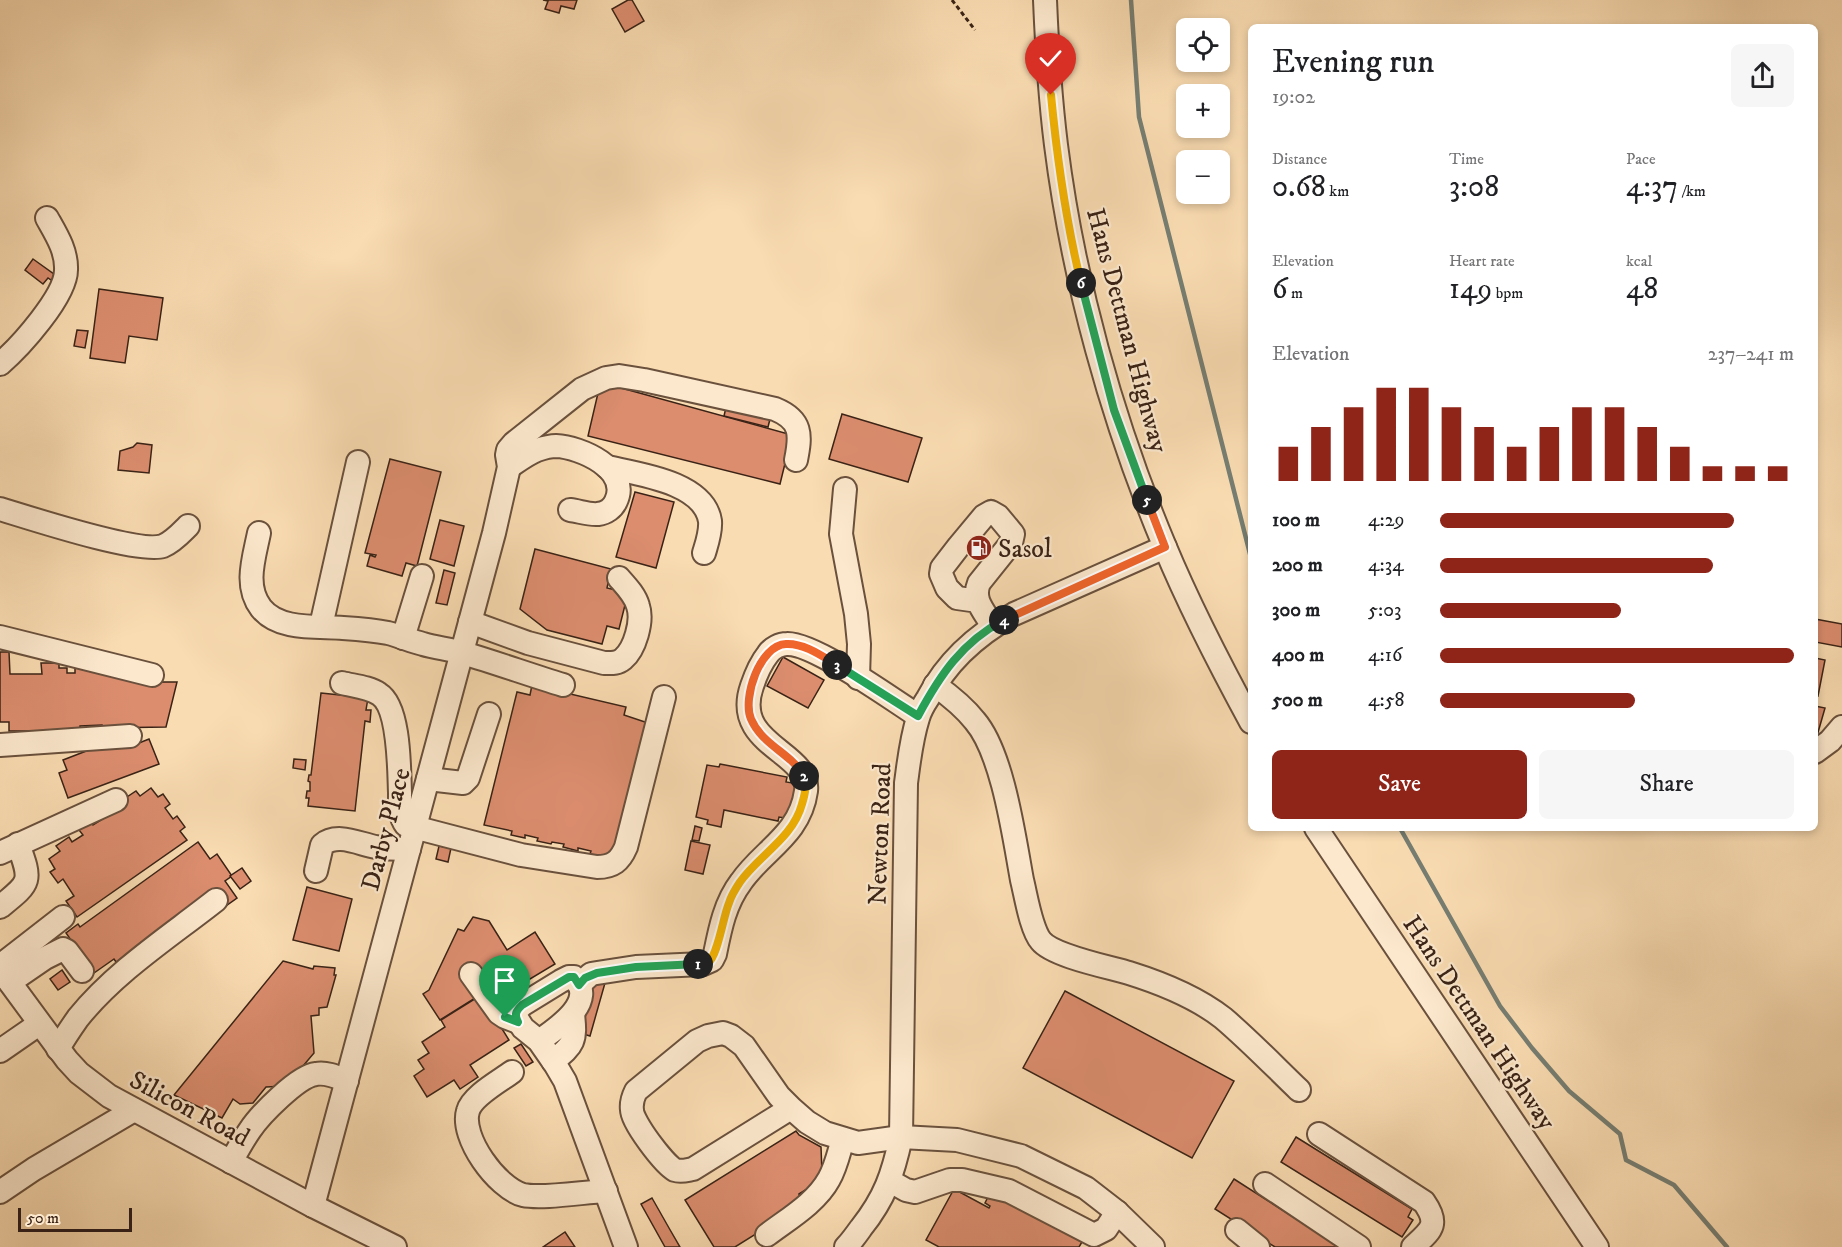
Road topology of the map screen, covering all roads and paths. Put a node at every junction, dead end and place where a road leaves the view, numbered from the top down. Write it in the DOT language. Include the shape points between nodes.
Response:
graph roads {
  1 [pos="952,0"];
  2 [pos="1045,0"];
  3 [pos="975,30"];
  4 [pos="47,218"];
  5 [pos="6,359"];
  6 [pos="796,460"];
  7 [pos="358,462"];
  8 [pos="509,467"];
  9 [pos="607,467"];
  10 [pos="845,489"];
  11 [pos="0,509"];
  12 [pos="570,510"];
  13 [pos="188,526"];
  14 [pos="259,533"];
  15 [pos="1165,547"];
  16 [pos="704,553"];
  17 [pos="422,576"];
  18 [pos="619,578"];
  19 [pos="978,602"];
  20 [pos="470,622"];
  21 [pos="321,626"];
  22 [pos="993,626"];
  23 [pos="0,637"];
  24 [pos="404,638"];
  25 [pos="461,653"];
  26 [pos="153,675"];
  27 [pos="858,678"];
  28 [pos="342,683"];
  29 [pos="935,685"];
  30 [pos="563,686"];
  31 [pos="664,697"];
  32 [pos="489,714"];
  33 [pos="918,716"];
  34 [pos="1248,716"];
  35 [pos="1842,727"];
  36 [pos="130,736"];
  37 [pos="0,745"];
  38 [pos="1818,750"];
  39 [pos="428,779"];
  40 [pos="116,800"];
  41 [pos="1318,831"];
  42 [pos="412,838"];
  43 [pos="9,848"];
  44 [pos="316,871"];
  45 [pos="216,900"];
  46 [pos="0,907"];
  47 [pos="63,917"];
  48 [pos="82,971"];
  49 [pos="3,972"];
  50 [pos="471,974"];
  51 [pos="579,985"];
  52 [pos="573,1014"];
  53 [pos="518,1022"];
  54 [pos="39,1024"];
  55 [pos="538,1041"];
  56 [pos="3,1043"];
  57 [pos="58,1049"];
  58 [pos="553,1061"];
  59 [pos="512,1072"];
  60 [pos="347,1081"];
  61 [pos="1299,1090"];
  62 [pos="791,1108"];
  63 [pos="134,1110"];
  64 [pos="1318,1134"];
  65 [pos="901,1137"];
  66 [pos="843,1139"];
  67 [pos="231,1162"];
  68 [pos="890,1181"];
  69 [pos="1265,1184"];
  70 [pos="606,1191"];
  71 [pos="0,1192"];
  72 [pos="313,1206"];
  73 [pos="1117,1212"];
  74 [pos="1237,1230"];
  75 [pos="767,1235"];
  76 [pos="1092,1241"];
  77 [pos="395,1247"];
  78 [pos="626,1247"];
  79 [pos="846,1247"];
  80 [pos="1153,1247"];
  81 [pos="1258,1247"];
  82 [pos="1359,1247"];
  83 [pos="1413,1247"];
  84 [pos="1597,1247"];
  1 -- 3 [label="path"];
  2 -- 15 [label="street, Hans Dettman Highway" via="1056,145 1077,266 1114,410"];
  4 -- 5 [label="street" via="66,260 63,284 52,304"];
  6 -- 8 [label="street, Darby Place" via="798,430 784,413 619,376 582,389 514,443 508,450"];
  7 -- 21 [label="street"];
  8 -- 9 [label="street" via="527,454 554,446 571,449"];
  8 -- 20 [label="street, Darby Place"];
  9 -- 12 [label="street" via="618,482 615,503 601,513"];
  9 -- 16 [label="street" via="666,482 697,497 710,521"];
  10 -- 27 [label="street" via="841,534 857,624"];
  11 -- 13 [label="street" via="150,548 174,540"];
  14 -- 21 [label="street" via="252,584 261,608 281,622"];
  15 -- 22 [label="street, Newton Road"];
  15 -- 34 [label="street, Hans Dettman Highway"];
  17 -- 24 [label="street"];
  18 -- 20 [label="street" via="635,598 639,620 630,651 614,663 549,650"];
  19 -- 22 [label="street"];
  20 -- 25 [label="street, Darby Place"];
  21 -- 24 [label="street" via="367,629"];
  22 -- 29 [label="street, Newton Road" via="949,664"];
  23 -- 26 [label="street"];
  24 -- 25 [label="street"];
  25 -- 30 [label="street"];
  25 -- 39 [label="street, Darby Place"];
  27 -- 33 [label="street"];
  27 -- 51 [label="street" via="790,643 771,650 759,665 748,707 762,736 803,774 806,792 795,822 739,884 729,902 712,960 597,973"];
  28 -- 42 [label="street" via="378,693 387,704 394,723 400,814"];
  29 -- 33 [label="street, Newton Road"];
  29 -- 61 [label="street" via="975,720 993,754 1027,902 1042,943 1194,999 1222,1018"];
  31 -- 42 [label="street" via="626,847 615,863 597,867"];
  32 -- 39 [label="street" via="468,778 463,783"];
  33 -- 65 [label="street, Newton Road" via="906,783"];
  35 -- 38 [label="street"];
  36 -- 37 [label="street"];
  39 -- 42 [label="street, Darby Place"];
  40 -- 43 [label="street"];
  41 -- 84 [label="street, Hans Dettman Highway"];
  42 -- 44 [label="street" via="386,848 332,839 322,845"];
  42 -- 60 [label="street, Darby Place"];
  43 -- 46 [label="street" via="28,870 27,882"];
  45 -- 57 [label="street" via="108,987 80,1016"];
  47 -- 49 [label="street"];
  48 -- 49 [label="street" via="63,949"];
  49 -- 54 [label="street, Silicon Road"];
  50 -- 53 [label="street" via="499,1013"];
  51 -- 52 [label="street" via="579,1003"];
  51 -- 53 [label="street" via="574,977 561,981 522,1005 516,1011"];
  52 -- 55 [label="street"];
  52 -- 58 [label="street" via="575,1029 569,1049"];
  53 -- 55 [label="street"];
  54 -- 56 [label="street"];
  54 -- 57 [label="street, Silicon Road"];
  55 -- 58 [label="street"];
  57 -- 63 [label="street, Silicon Road" via="94,1086"];
  58 -- 70 [label="street" via="565,1081"];
  59 -- 70 [label="street" via="468,1110 473,1143 488,1167 509,1188 525,1195"];
  60 -- 67 [label="street" via="322,1073 299,1082 250,1129"];
  60 -- 72 [label="street, Darby Place"];
  62 -- 62 [label="street" via="744,1046 723,1033 697,1041 636,1091 632,1100 632,1112 640,1130 674,1169 683,1171 693,1169"];
  62 -- 66 [label="street" via="816,1127"];
  63 -- 67 [label="street, Silicon Road"];
  63 -- 71 [label="street"];
  64 -- 83 [label="street" via="1424,1203 1431,1212 1431,1230"];
  65 -- 66 [label="street" via="858,1143"];
  65 -- 68 [label="street, Newton Road"];
  65 -- 73 [label="street" via="957,1140 1021,1156 1086,1188"];
  66 -- 75 [label="street" via="821,1192"];
  67 -- 72 [label="street, Silicon Road"];
  68 -- 76 [label="street" via="915,1192 950,1180 1009,1191"];
  68 -- 79 [label="street, Newton Road" via="872,1215"];
  69 -- 82 [label="street"];
  70 -- 78 [label="street"];
  72 -- 77 [label="street, Silicon Road"];
  73 -- 76 [label="street"];
  73 -- 80 [label="street"];
  74 -- 81 [label="street"];
}
